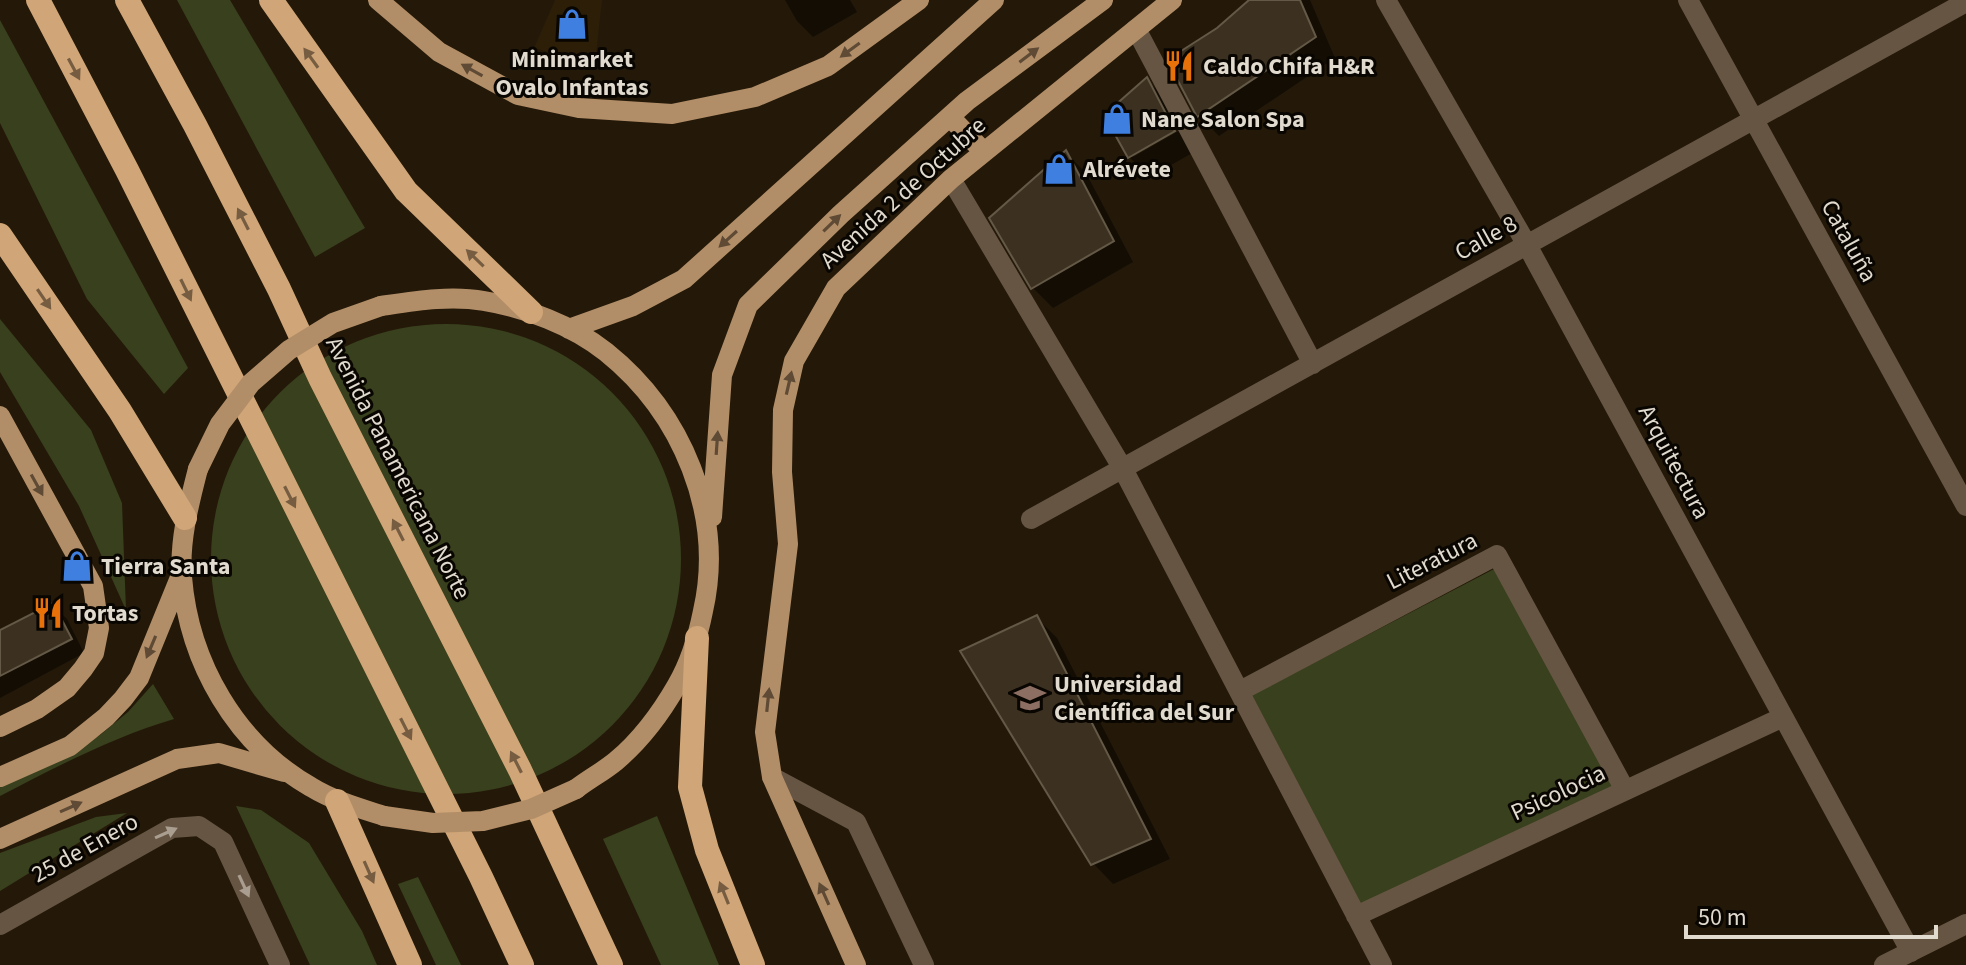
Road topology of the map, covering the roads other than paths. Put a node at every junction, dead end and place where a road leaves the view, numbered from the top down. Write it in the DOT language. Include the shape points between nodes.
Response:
graph roads {
  1 [pos="38,0"];
  2 [pos="127,0"];
  3 [pos="271,0"];
  4 [pos="378,0"];
  5 [pos="1103,0"];
  6 [pos="1172,0"];
  7 [pos="1386,0"];
  8 [pos="1688,0"];
  9 [pos="992,1"];
  10 [pos="916,2"];
  11 [pos="1966,2"];
  12 [pos="1136,29"];
  13 [pos="950,117"];
  14 [pos="1753,120"];
  15 [pos="984,152"];
  16 [pos="951,179"];
  17 [pos="0,235"];
  18 [pos="1527,245"];
  19 [pos="531,312"];
  20 [pos="569,329"];
  21 [pos="1313,364"];
  22 [pos="0,416"];
  23 [pos="1123,469"];
  24 [pos="1966,506"];
  25 [pos="185,518"];
  26 [pos="1031,519"];
  27 [pos="709,549"];
  28 [pos="181,575"];
  29 [pos="697,638"];
  30 [pos="1240,691"];
  31 [pos="1783,717"];
  32 [pos="0,727"];
  33 [pos="288,773"];
  34 [pos="0,777"];
  35 [pos="772,777"];
  36 [pos="1625,790"];
  37 [pos="337,801"];
  38 [pos="0,839"];
  39 [pos="1356,916"];
  40 [pos="1966,924"];
  41 [pos="0,925"];
  42 [pos="1911,952"];
  43 [pos="280,965"];
  44 [pos="410,965"];
  45 [pos="522,965"];
  46 [pos="611,965"];
  47 [pos="753,965"];
  48 [pos="856,965"];
  49 [pos="924,965"];
  50 [pos="1382,965"];
  51 [pos="1884,965"];
  1 -- 45 [label="highway, one-way"];
  46 -- 2 [label="highway, Avenida Panamericana Norte, one-way" via="520,770 279,289"];
  19 -- 3 [label="highway, one-way" via="406,191"];
  10 -- 4 [label="main road, one-way" via="828,66 755,97 672,114 579,108 518,95 439,52"];
  13 -- 5 [label="main road, Avenida 2 de Octubre, one-way"];
  6 -- 12 [label="main road, Avenida 2 de Octubre"];
  7 -- 18 [label="street, Arquitectura"];
  8 -- 14 [label="street, Cataluña"];
  9 -- 20 [label="main road, one-way" via="684,279 633,306"];
  11 -- 14 [label="street, Calle 8"];
  12 -- 15 [label="main road, Avenida 2 de Octubre"];
  12 -- 21 [label="street"];
  13 -- 15 [label="main road"];
  27 -- 13 [label="main road, Avenida 2 de Octubre, one-way" via="722,375 748,305"];
  14 -- 18 [label="street, Calle 8"];
  14 -- 24 [label="street, Cataluña"];
  15 -- 16 [label="main road, Avenida 2 de Octubre"];
  16 -- 23 [label="street"];
  35 -- 16 [label="main road, Avenida 2 de Octubre, one-way" via="765,732 788,544 783,410 794,361 836,288"];
  17 -- 25 [label="highway, one-way" via="120,411"];
  18 -- 21 [label="street, Calle 8"];
  18 -- 31 [label="street, Arquitectura"];
  19 -- 20 [label="main road"];
  19 -- 25 [label="main road, bridge" via="482,300 431,299 381,306 333,323 289,350 251,383 220,424 198,469"];
  20 -- 27 [label="main road" via="604,350 639,381 667,418 689,459 703,503"];
  21 -- 23 [label="street, Calle 8"];
  22 -- 32 [label="main road, one-way" via="93,586 99,628 94,653 67,688"];
  23 -- 26 [label="street, Calle 8"];
  23 -- 30 [label="street"];
  25 -- 28 [label="main road"];
  27 -- 29 [label="main road" via="707,594"];
  28 -- 33 [label="main road" via="202,665 253,742"];
  28 -- 34 [label="main road, one-way" via="139,678 123,699 70,746"];
  29 -- 37 [label="main road, bridge" via="678,683 651,725 576,789 531,809 483,821 433,823 384,816"];
  47 -- 29 [label="highway, one-way" via="707,850 690,787"];
  30 -- 36 [label="street, Literatura" via="1497,555"];
  30 -- 39 [label="street"];
  31 -- 36 [label="street, Psicolocia"];
  31 -- 42 [label="street, Arquitectura"];
  33 -- 37 [label="main road"];
  38 -- 33 [label="main road, one-way" via="177,759 219,753"];
  48 -- 35 [label="main road, Avenida 2 de Octubre, one-way"];
  35 -- 49 [label="street" via="856,822"];
  36 -- 39 [label="street, Psicolocia"];
  37 -- 44 [label="highway, one-way"];
  39 -- 50 [label="street"];
  40 -- 42 [label="street"];
  41 -- 43 [label="street, 25 de Enero, one-way" via="172,828 199,826 223,842"];
  42 -- 51 [label="street"];
}
